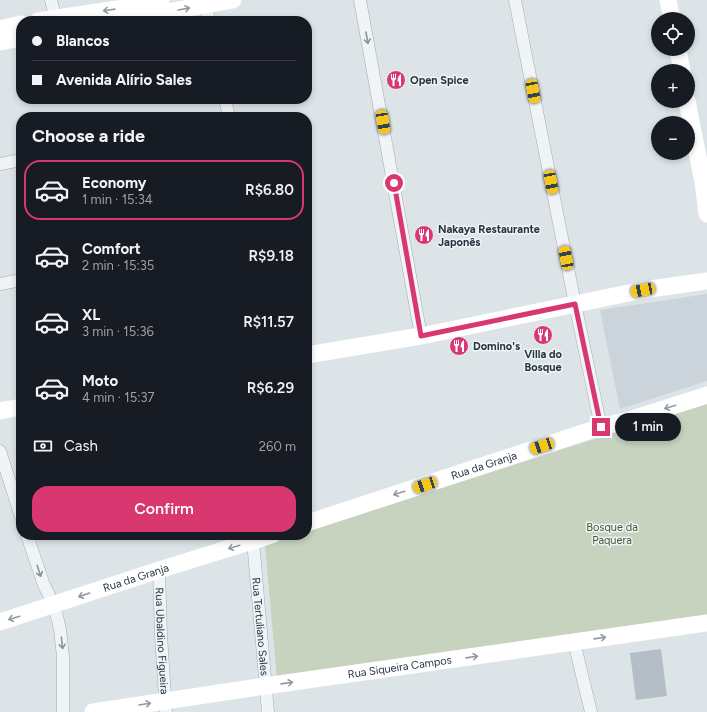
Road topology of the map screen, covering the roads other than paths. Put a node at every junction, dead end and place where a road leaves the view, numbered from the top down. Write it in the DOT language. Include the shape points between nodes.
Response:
graph roads {
  1 [pos="51,0"];
  2 [pos="161,0"];
  3 [pos="233,0"];
  4 [pos="360,0"];
  5 [pos="515,0"];
  6 [pos="668,0"];
  7 [pos="130,3"];
  8 [pos="207,9"];
  9 [pos="671,12"];
  10 [pos="55,16"];
  11 [pos="65,16"];
  12 [pos="155,16"];
  13 [pos="16,25"];
  14 [pos="0,29"];
  15 [pos="16,39"];
  16 [pos="0,42"];
  17 [pos="688,108"];
  18 [pos="16,161"];
  19 [pos="0,164"];
  20 [pos="707,214"];
  21 [pos="16,281"];
  22 [pos="707,281"];
  23 [pos="0,284"];
  24 [pos="575,304"];
  25 [pos="421,336"];
  26 [pos="312,353"];
  27 [pos="707,395"];
  28 [pos="16,408"];
  29 [pos="0,411"];
  30 [pos="601,427"];
  31 [pos="0,450"];
  32 [pos="16,501"];
  33 [pos="312,521"];
  34 [pos="29,540"];
  35 [pos="256,540"];
  36 [pos="253,541"];
  37 [pos="159,570"];
  38 [pos="54,605"];
  39 [pos="0,622"];
  40 [pos="707,623"];
  41 [pos="574,642"];
  42 [pos="265,686"];
  43 [pos="165,706"];
  44 [pos="63,712"];
  45 [pos="93,712"];
  46 [pos="268,712"];
  47 [pos="592,712"];
  1 -- 10 [label="street"];
  2 -- 7 [label="street"];
  3 -- 8 [label="street"];
  4 -- 25 [label="street, one-way"];
  5 -- 24 [label="street"];
  6 -- 9 [label="street"];
  7 -- 11 [label="street, one-way"];
  12 -- 8 [label="street, one-way"];
  13 -- 14 [label="street"];
  15 -- 16 [label="street"];
  17 -- 20 [label="street"];
  18 -- 19 [label="street"];
  21 -- 23 [label="street"];
  22 -- 24 [label="street" via="643,290"];
  24 -- 25 [label="street"];
  24 -- 30 [label="street"];
  25 -- 26 [label="street"];
  27 -- 30 [label="street, Rua da Granja, one-way"];
  28 -- 29 [label="street"];
  30 -- 33 [label="street, Rua da Granja, one-way"];
  31 -- 32 [label="street"];
  34 -- 38 [label="street, one-way" via="44,585"];
  35 -- 36 [label="street, Rua da Granja"];
  36 -- 37 [label="street, Rua da Granja, one-way"];
  36 -- 42 [label="street, Rua Tertuliano Sales"];
  37 -- 38 [label="street, Rua da Granja, one-way"];
  37 -- 43 [label="street, Rua Ubaldino Figueira"];
  38 -- 39 [label="street, Rua da Granja, one-way"];
  38 -- 44 [label="street, one-way" via="63,657"];
  41 -- 40 [label="street, Rua Siqueira Campos, one-way"];
  42 -- 41 [label="street, Rua Siqueira Campos, one-way"];
  41 -- 47 [label="street"];
  42 -- 43 [label="street, Rua Siqueira Campos"];
  42 -- 46 [label="street, Rua Tertuliano Sales"];
  45 -- 43 [label="street, Rua Siqueira Campos, one-way"];
}
